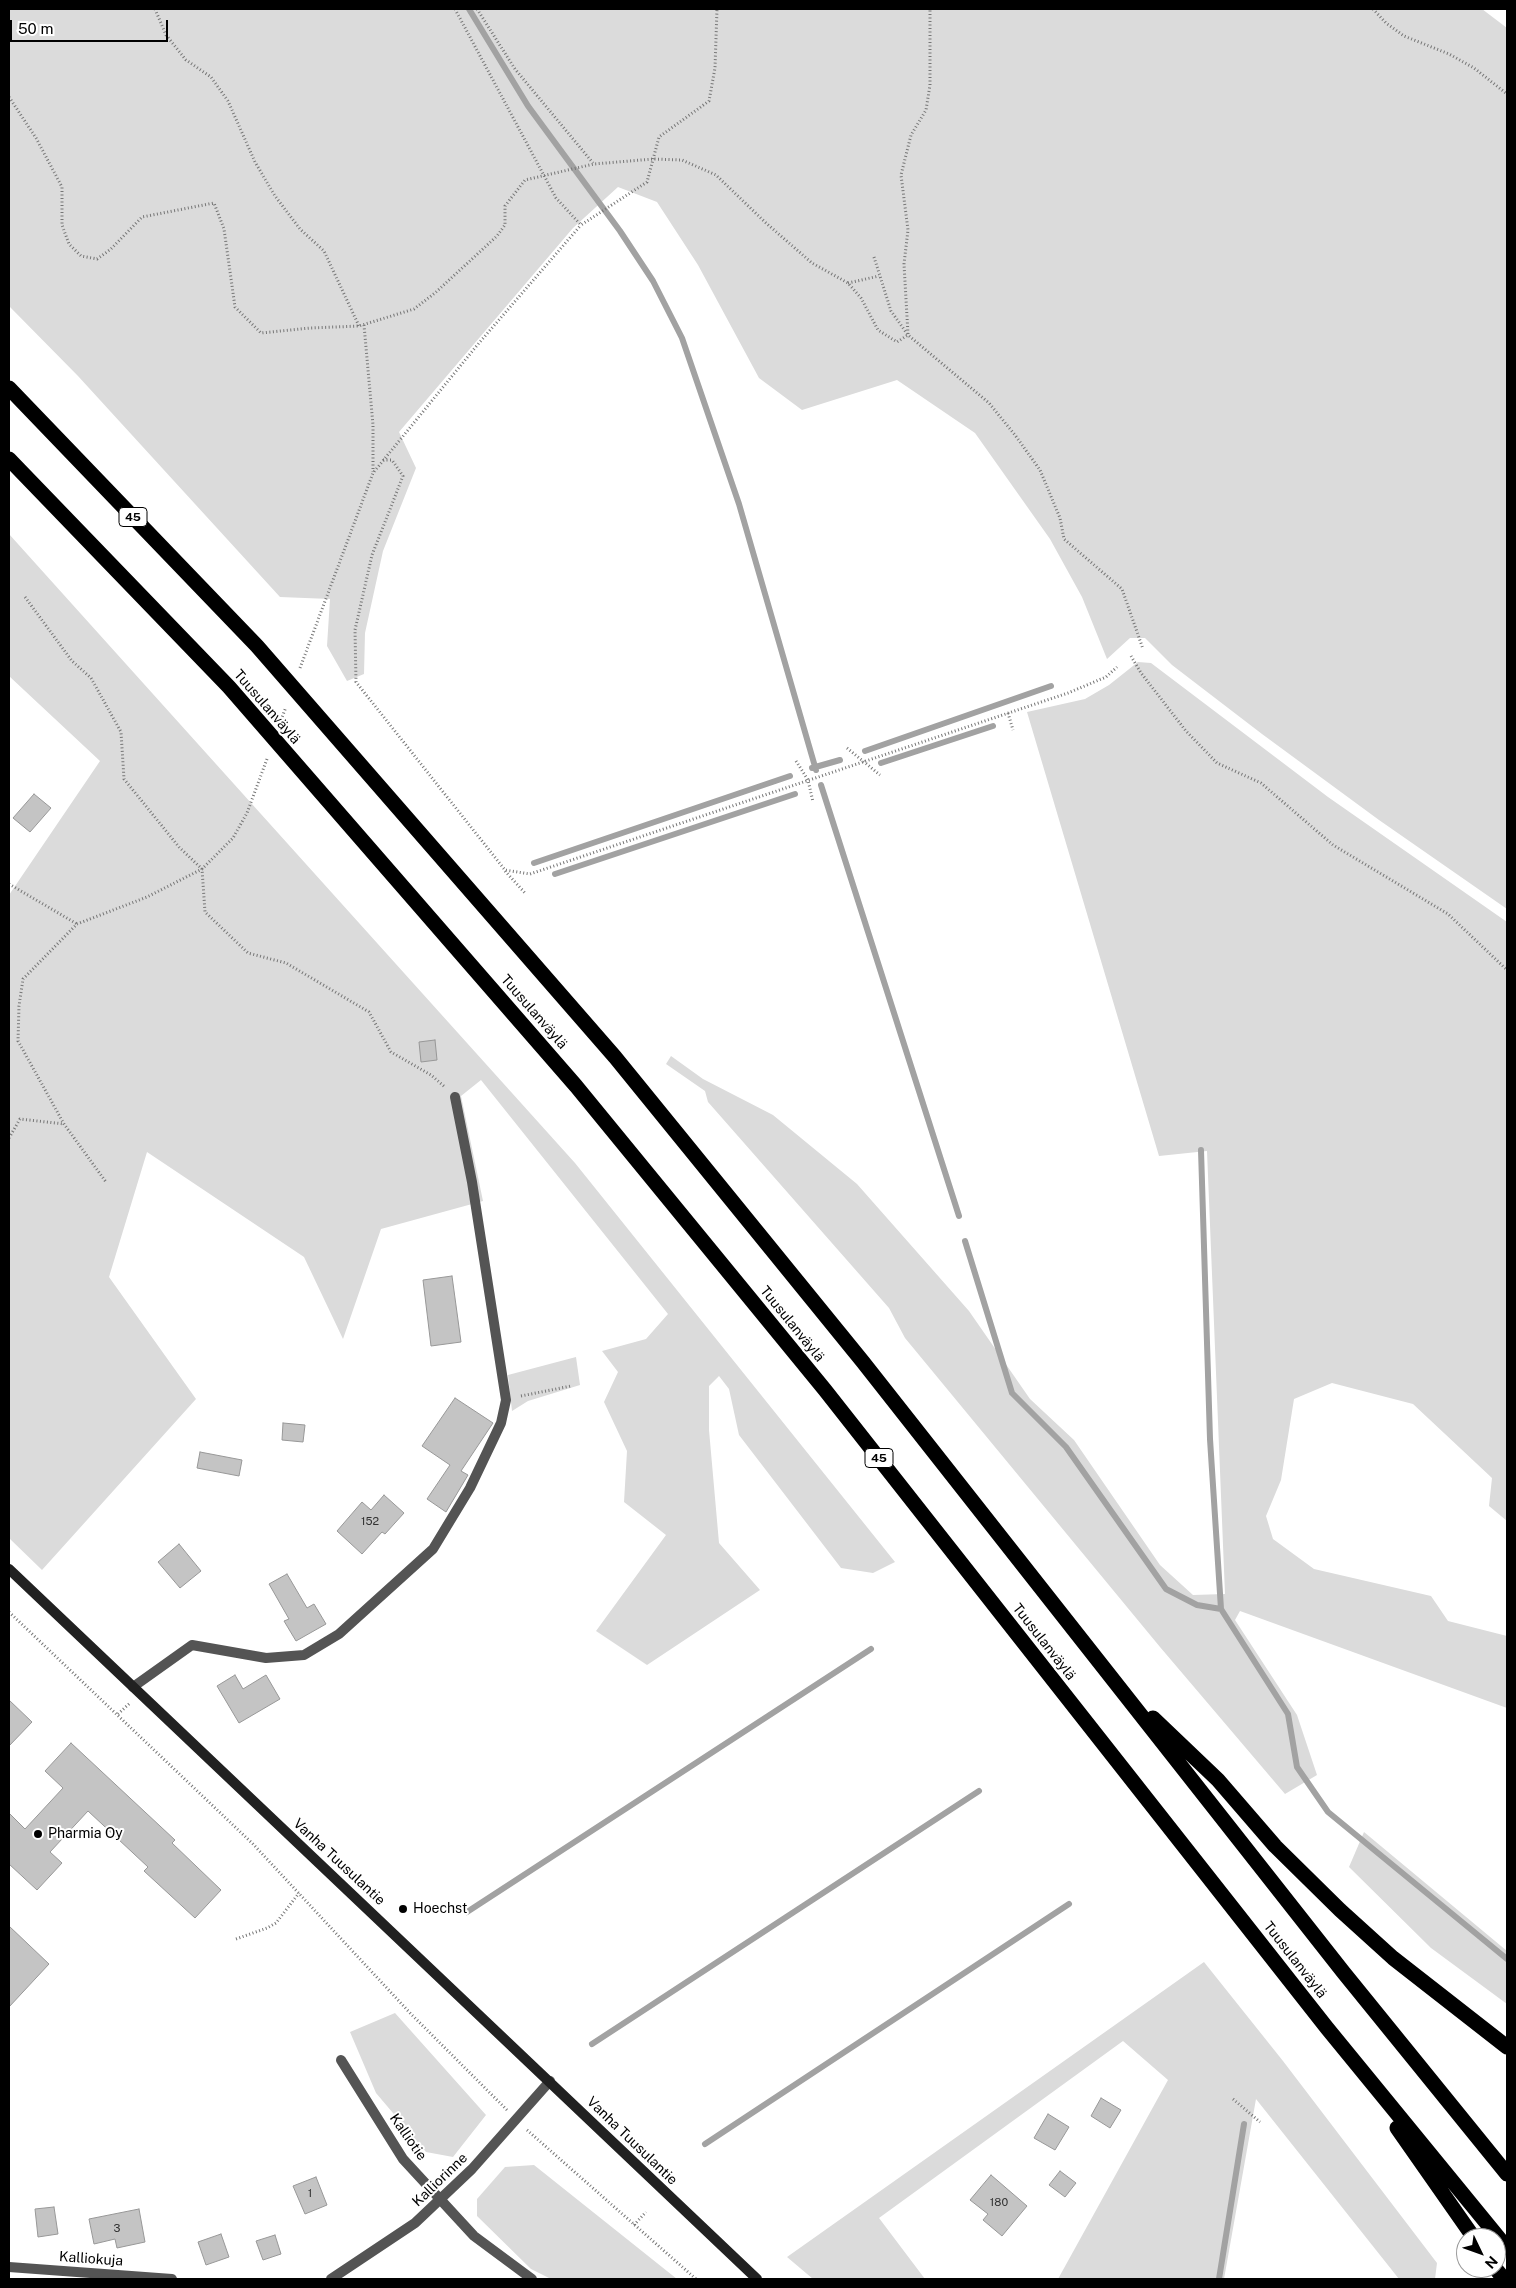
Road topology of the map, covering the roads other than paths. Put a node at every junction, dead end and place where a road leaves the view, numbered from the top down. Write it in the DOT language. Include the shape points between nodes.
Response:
graph roads {
  1 [pos="9,388"];
  2 [pos="9,459"];
  3 [pos="455,1097"];
  4 [pos="9,1569"];
  5 [pos="1115,1683"];
  6 [pos="133,1687"];
  7 [pos="1327,2028"];
  8 [pos="1485,2028"];
  9 [pos="1507,2041"];
  10 [pos="1507,2047"];
  11 [pos="341,2060"];
  12 [pos="550,2082"];
  13 [pos="1507,2174"];
  14 [pos="441,2200"];
  15 [pos="1467,2228"];
  16 [pos="1507,2248"];
  17 [pos="9,2266"];
  18 [pos="172,2279"];
  19 [pos="331,2279"];
  20 [pos="532,2279"];
  21 [pos="756,2279"];
  1 -- 5 [label="highway, 45" via="257,646 615,1057 875,1378"];
  2 -- 7 [label="highway, Tuusulanväylä / 45" via="229,687 576,1086 825,1390"];
  3 -- 6 [label="street" via="472,1182 506,1400 501,1423 470,1488 433,1549 339,1634 304,1655 266,1658 192,1645"];
  4 -- 6 [label="main road, Vanha Tuusulantie"];
  5 -- 8 [label="highway" via="1218,1780 1275,1846 1340,1910 1393,1958"];
  5 -- 13 [label="highway, 45"];
  6 -- 12 [label="main road, Vanha Tuusulantie"];
  7 -- 15 [label="highway"];
  7 -- 16 [label="highway, Tuusulanväylä / 45"];
  8 -- 9 [label="highway"];
  8 -- 10 [label="highway"];
  11 -- 14 [label="street, Kalliotie" via="403,2159"];
  12 -- 14 [label="street, Kalliorinne"];
  12 -- 21 [label="main road, Vanha Tuusulantie"];
  14 -- 19 [label="street, Kalliorinne" via="415,2223"];
  14 -- 20 [label="street, Kalliotie" via="474,2236"];
  17 -- 18 [label="street, Kalliokuja"];
}
